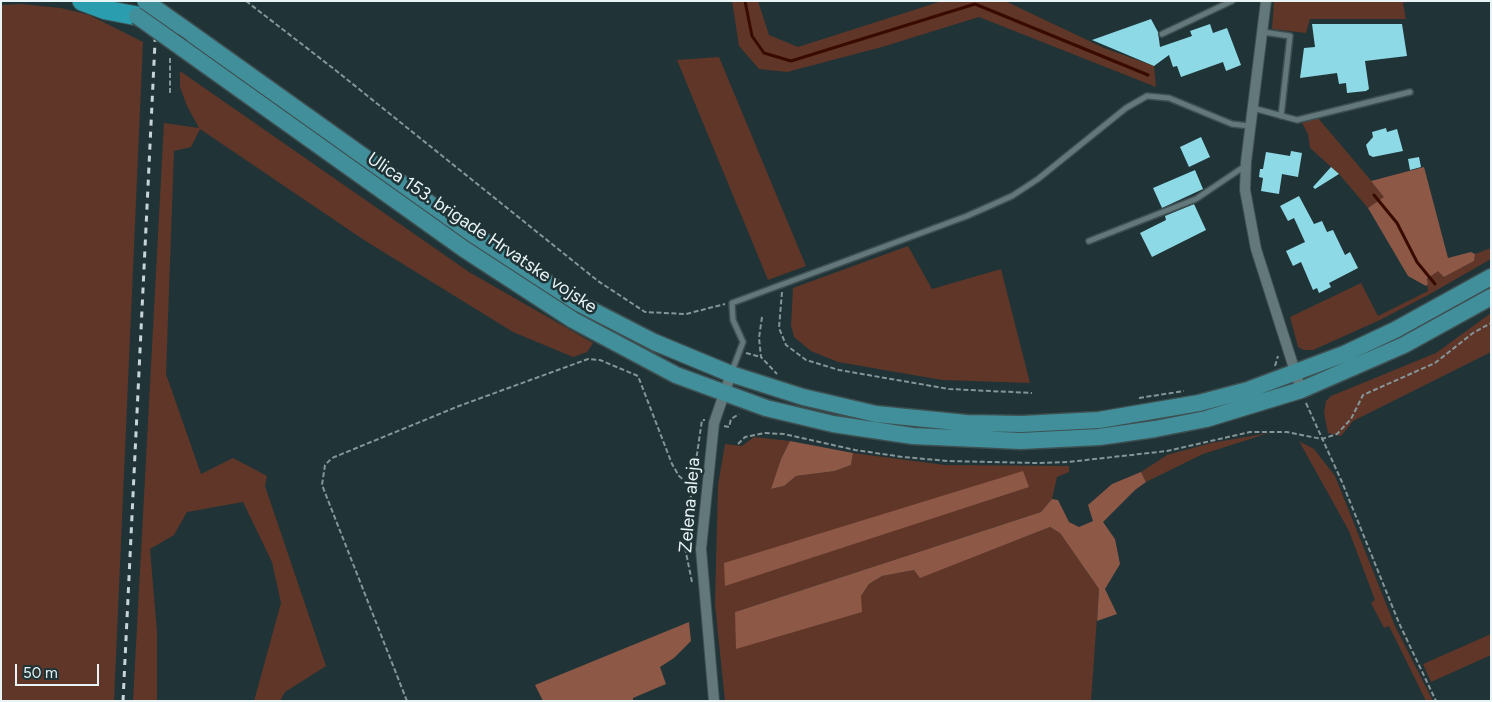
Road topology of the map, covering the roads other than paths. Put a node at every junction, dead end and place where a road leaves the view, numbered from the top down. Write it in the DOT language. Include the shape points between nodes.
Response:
graph roads {
  1 [pos="82,1"];
  2 [pos="116,1"];
  3 [pos="1232,1"];
  4 [pos="1266,1"];
  5 [pos="141,9"];
  6 [pos="1262,32"];
  7 [pos="1162,34"];
  8 [pos="1410,92"];
  9 [pos="1253,108"];
  10 [pos="1281,116"];
  11 [pos="1250,126"];
  12 [pos="1246,166"];
  13 [pos="1089,241"];
  14 [pos="1491,277"];
  15 [pos="1491,297"];
  16 [pos="1287,371"];
  17 [pos="731,374"];
  18 [pos="1301,390"];
  19 [pos="724,394"];
  20 [pos="714,701"];
  1 -- 5 [label="highway" via="106,10"];
  2 -- 5 [label="main road, Ulica 153. brigade Hrvatske vojske"];
  3 -- 7 [label="lane"];
  4 -- 6 [label="street"];
  5 -- 17 [label="main road, Ulica 153. brigade Hrvatske vojske, bridge" via="182,28 534,276 612,322"];
  5 -- 19 [label="main road, Ulica 153. brigade Hrvatske vojske, bridge" via="182,48 526,291 644,360"];
  6 -- 9 [label="street"];
  6 -- 10 [label="lane" via="1290,36"];
  8 -- 10 [label="lane" via="1296,120"];
  9 -- 10 [label="lane"];
  9 -- 11 [label="street"];
  11 -- 12 [label="street"];
  11 -- 17 [label="lane" via="1232,124 1170,98 1147,96 1126,108 1012,196 967,216 732,303 733,320 743,342"];
  12 -- 13 [label="lane" via="1196,199"];
  12 -- 16 [label="street" via="1248,213"];
  14 -- 16 [label="main road, Ulica 153. brigade Hrvatske vojske" via="1395,330"];
  15 -- 18 [label="main road, Ulica 153. brigade Hrvatske vojske" via="1404,345"];
  16 -- 17 [label="main road, Ulica 153. brigade Hrvatske vojske" via="1248,390 1150,413 1099,420 1022,424 876,414 803,397"];
  16 -- 18 [label="street"];
  17 -- 19 [label="street, Zelena aleja"];
  18 -- 19 [label="main road, Ulica 153. brigade Hrvatske vojske" via="1206,419 1155,429 1099,437 1021,441 964,440 867,429 799,417"];
  19 -- 20 [label="street, Zelena aleja" via="714,423 701,549"];
}
